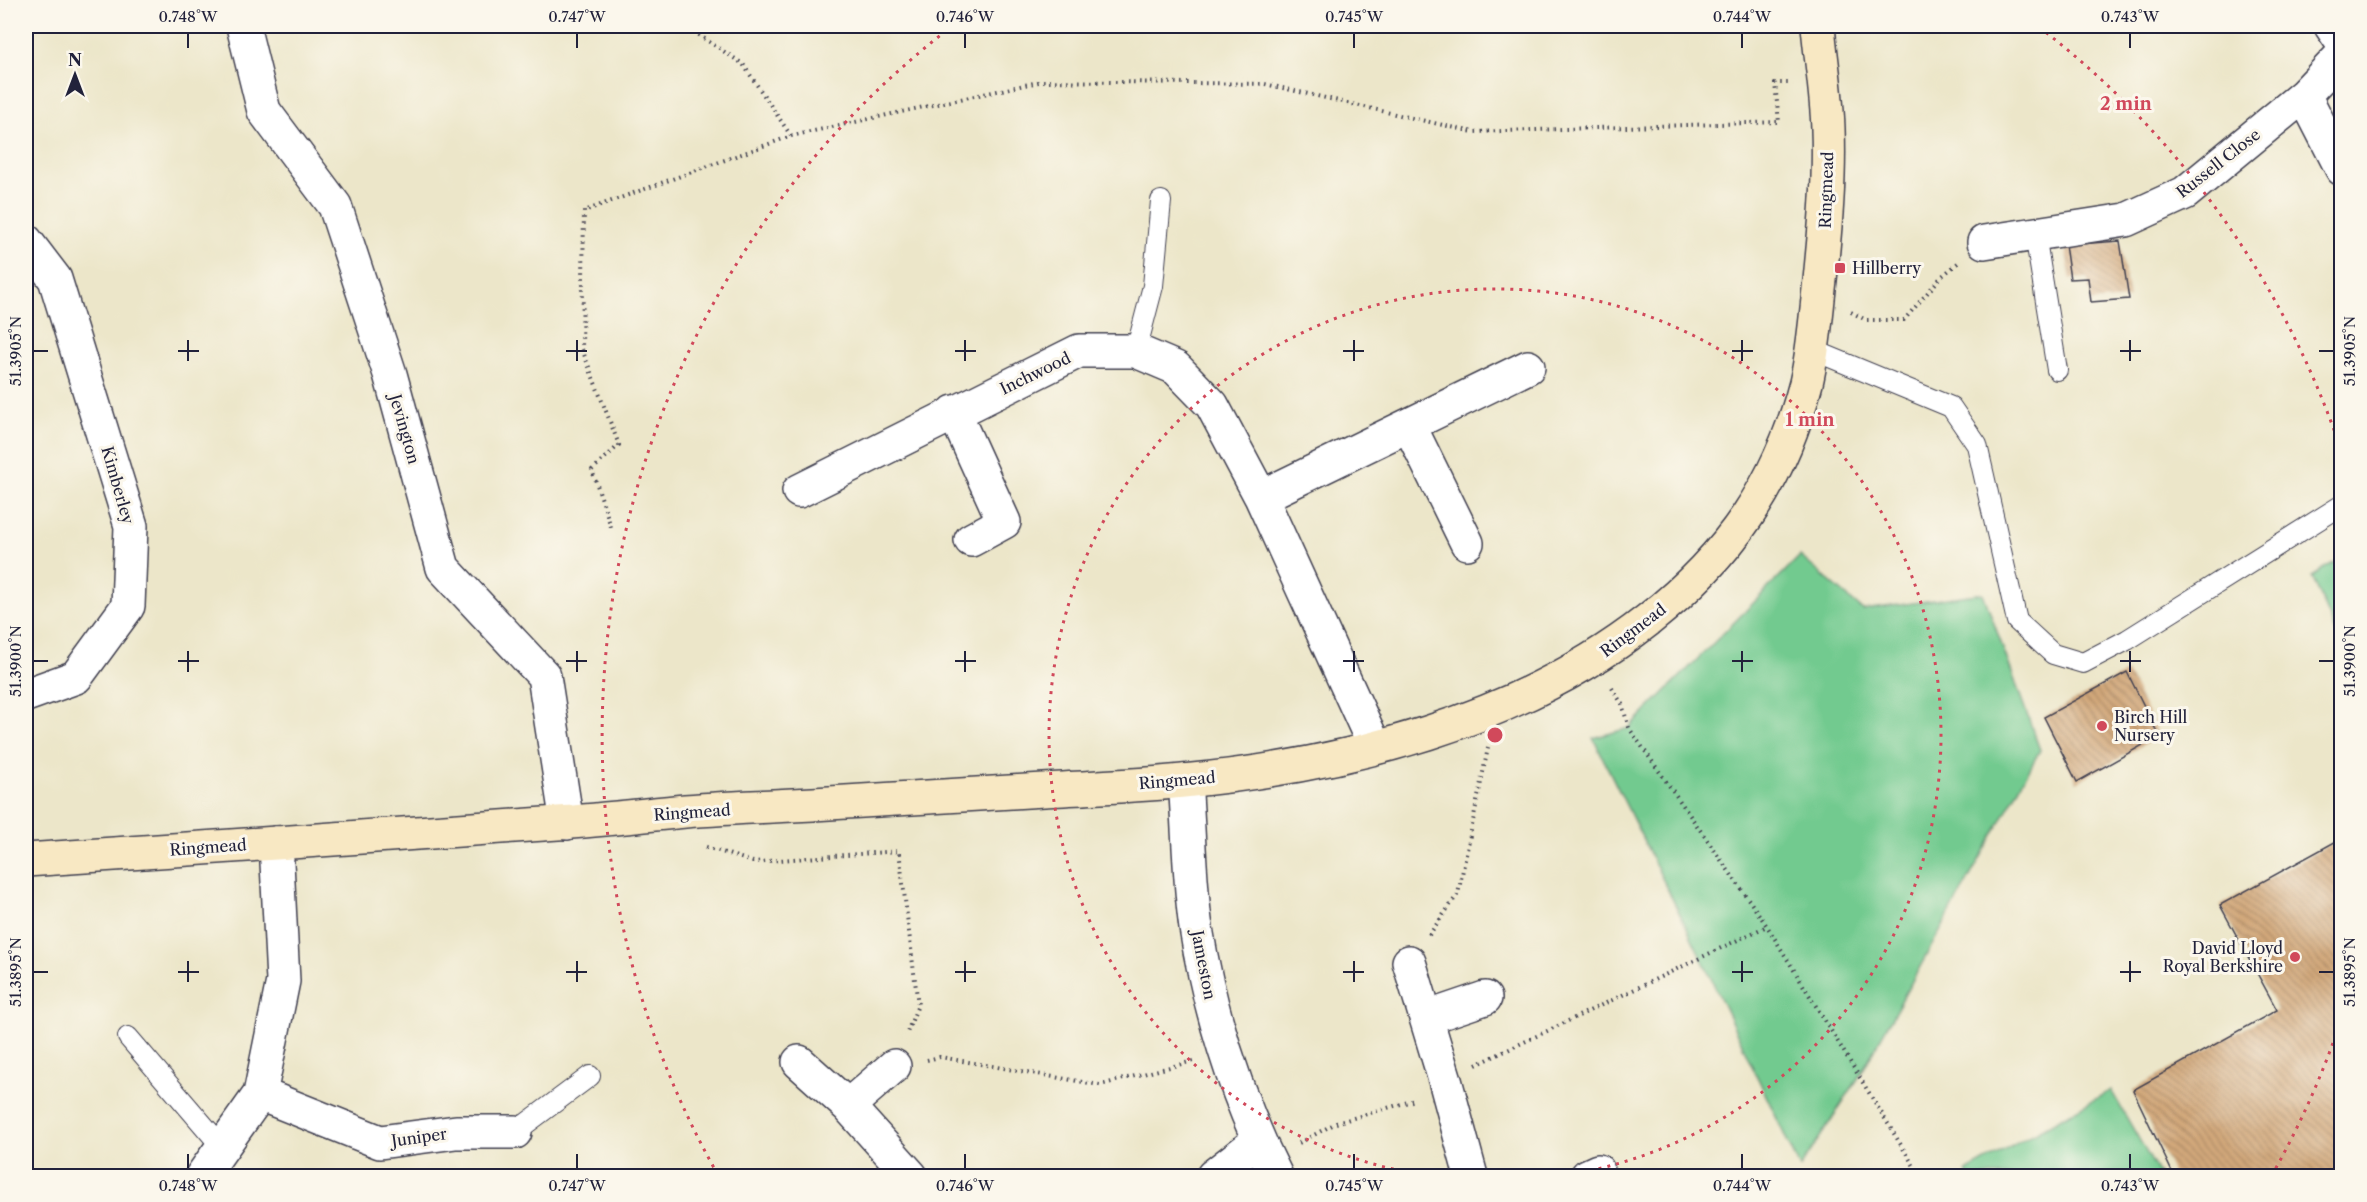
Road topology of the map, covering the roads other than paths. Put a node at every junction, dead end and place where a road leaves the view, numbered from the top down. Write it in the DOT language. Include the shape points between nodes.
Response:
graph roads {
  1 [pos="243,26"];
  2 [pos="1818,26"];
  3 [pos="2331,26"];
  4 [pos="2342,42"];
  5 [pos="2342,55"];
  6 [pos="2304,95"];
  7 [pos="2342,169"];
  8 [pos="1161,201"];
  9 [pos="2035,234"];
  10 [pos="26,241"];
  11 [pos="1984,242"];
  12 [pos="1813,350"];
  13 [pos="1136,351"];
  14 [pos="1528,367"];
  15 [pos="2057,369"];
  16 [pos="954,412"];
  17 [pos="1409,425"];
  18 [pos="799,490"];
  19 [pos="1261,497"];
  20 [pos="2342,505"];
  21 [pos="971,540"];
  22 [pos="1467,543"];
  23 [pos="26,695"];
  24 [pos="1375,747"];
  25 [pos="1185,781"];
  26 [pos="567,823"];
  27 [pos="276,843"];
  28 [pos="26,860"];
  29 [pos="1409,962"];
  30 [pos="1485,998"];
  31 [pos="1426,1018"];
  32 [pos="128,1037"];
  33 [pos="799,1062"];
  34 [pos="894,1066"];
  35 [pos="590,1076"];
  36 [pos="260,1094"];
  37 [pos="848,1106"];
  38 [pos="515,1132"];
  39 [pos="223,1148"];
  40 [pos="1267,1159"];
  41 [pos="202,1176"];
  42 [pos="910,1176"];
  43 [pos="1213,1176"];
  44 [pos="1471,1176"];
  1 -- 26 [label="street, Jevington" via="264,111 335,206 390,374 444,568 544,676"];
  2 -- 12 [label="street, Ringmead" via="1828,129 1825,218"];
  3 -- 4 [label="street"];
  5 -- 6 [label="street, Russell Close"];
  6 -- 7 [label="street"];
  6 -- 9 [label="street, Russell Close" via="2185,193 2126,220"];
  8 -- 13 [label="lane" via="1153,286"];
  9 -- 11 [label="street, Russell Close"];
  9 -- 15 [label="lane"];
  10 -- 23 [label="street, Kimberley" via="56,279 131,526 128,606 76,677"];
  12 -- 20 [label="lane" via="1951,407 1977,445 2018,621 2053,654 2084,663"];
  12 -- 24 [label="street, Ringmead" via="1805,389 1767,486 1723,551 1697,579 1591,661 1458,724"];
  13 -- 16 [label="street, Inchwood" via="1079,351"];
  13 -- 19 [label="street, Inchwood" via="1176,368 1212,405"];
  14 -- 17 [label="street"];
  16 -- 18 [label="street, Inchwood"];
  16 -- 21 [label="street" via="1004,522"];
  17 -- 19 [label="street"];
  17 -- 22 [label="street"];
  19 -- 24 [label="street, Inchwood"];
  24 -- 25 [label="street, Ringmead" via="1294,766"];
  25 -- 26 [label="street, Ringmead" via="683,812"];
  25 -- 40 [label="street, Jameston" via="1196,927 1218,1031"];
  26 -- 27 [label="street, Ringmead"];
  27 -- 28 [label="street, Ringmead"];
  27 -- 36 [label="street" via="283,981"];
  29 -- 31 [label="street"];
  30 -- 31 [label="street"];
  31 -- 44 [label="street"];
  32 -- 39 [label="lane"];
  33 -- 37 [label="street"];
  34 -- 37 [label="street"];
  35 -- 38 [label="lane"];
  36 -- 38 [label="street, Juniper" via="380,1142 456,1132"];
  36 -- 39 [label="street"];
  37 -- 42 [label="street"];
  39 -- 41 [label="street"];
  40 -- 43 [label="street"];
}
